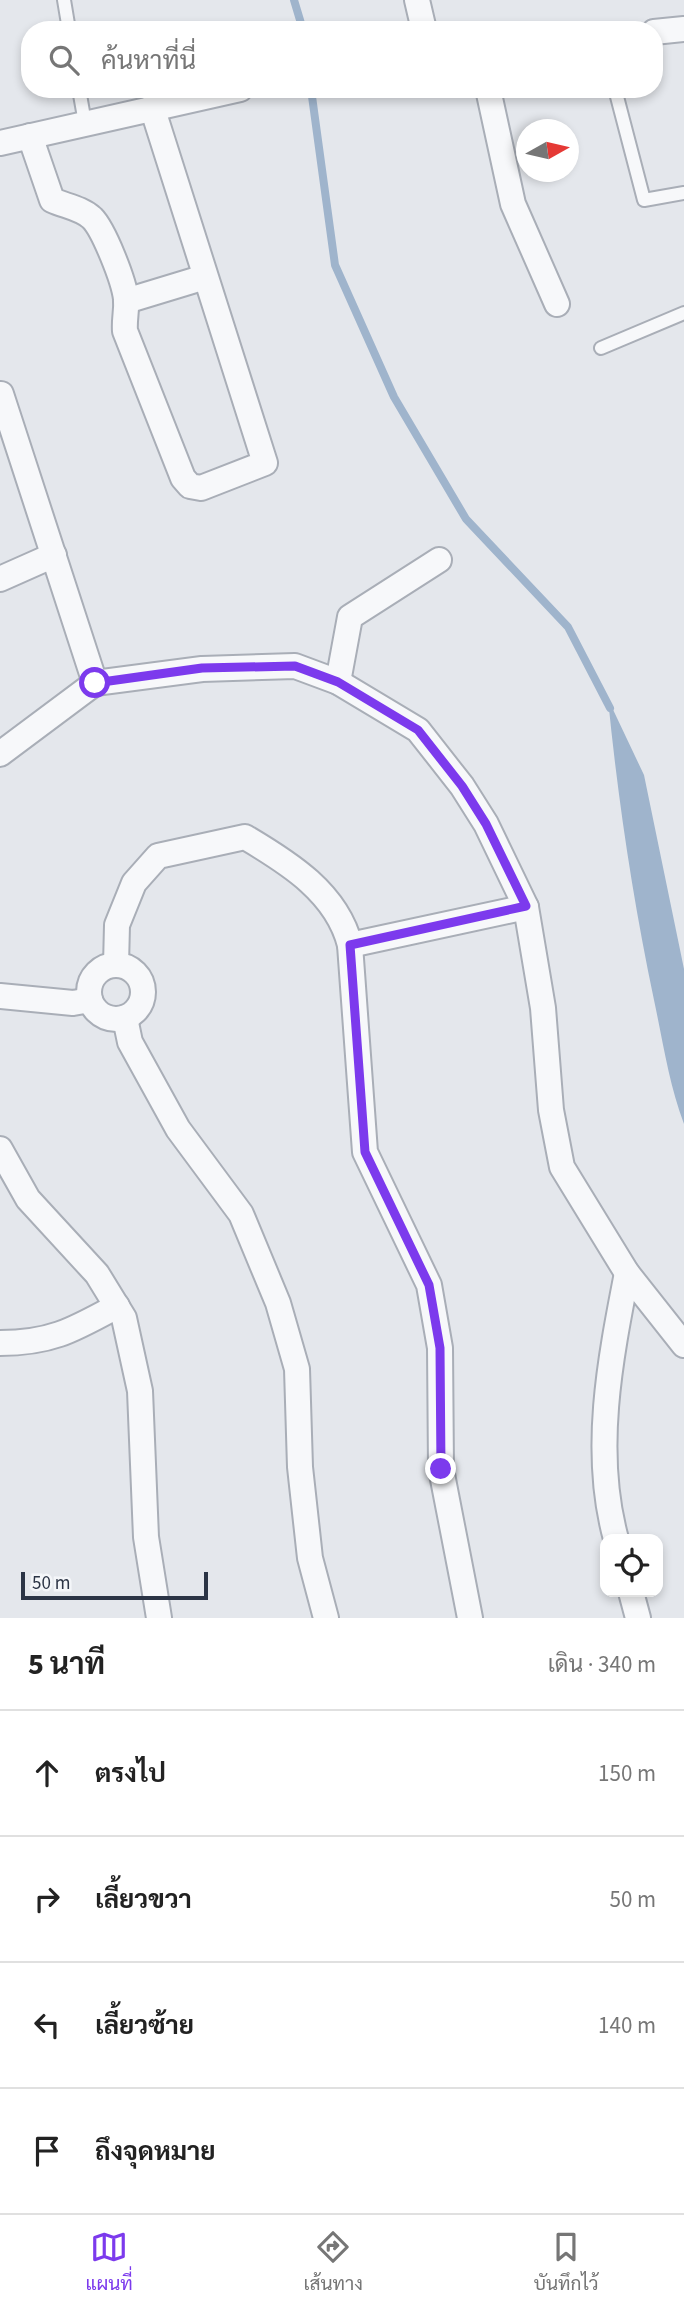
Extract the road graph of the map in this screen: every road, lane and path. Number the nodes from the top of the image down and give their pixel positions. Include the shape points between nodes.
1 (64, 0) edge
2 (417, 0) edge
3 (68, 21) edge
4 (422, 21) edge
5 (684, 29) edge
6 (663, 31) edge
7 (81, 98) edge
8 (196, 98) edge
9 (490, 98) edge
10 (617, 98) edge
11 (152, 107) junction
12 (85, 123) junction
13 (30, 136) junction
14 (0, 143) edge
15 (684, 193) edge
16 (205, 276) junction
17 (126, 301) junction
18 (557, 304) dead end
19 (684, 313) edge
20 (601, 348) dead end
21 (1, 394) edge
22 (54, 555) junction
23 (439, 561) dead end
24 (0, 579) edge
25 (338, 682) junction
26 (95, 683) junction
27 (0, 754) edge
28 (526, 906) junction
29 (350, 945) junction
30 (116, 965) junction
31 (0, 996) edge
32 (90, 1000) junction
33 (125, 1018) junction
34 (0, 1149) edge
35 (627, 1273) junction
36 (117, 1306) junction
37 (0, 1343) edge
38 (684, 1345) edge
39 (615, 1534) edge
40 (632, 1597) edge
41 (159, 1618) edge
42 (326, 1618) edge
43 (470, 1618) edge
44 (638, 1618) edge

1 - 3 lane
2 - 4 street
5 - 6 street
7 - 12 lane
8 - 11 street
9 - 18 street via 513,204
10 - 15 lane via 644,200
11 - 12 street
11 - 16 street
12 - 13 street
13 - 14 street
13 - 17 street via 52,200 80,210 102,233
16 - 17 street
16 - 17 street via 265,463 201,488 190,486 183,478 125,331
19 - 20 lane
21 - 22 street
22 - 24 street
22 - 26 street
23 - 25 street via 350,617
25 - 26 street via 295,666 202,668
25 - 28 street via 418,730 486,824
26 - 27 street
28 - 29 street
28 - 35 street via 562,1167
29 - 30 street via 344,920 294,866 245,837 158,856 134,883 117,925
29 - 43 street via 365,1152 429,1285 440,1348 441,1469
30 - 32 street via 95,975
30 - 33 street via 137,974 144,988 137,1011
31 - 32 street via 73,1003
32 - 33 street via 97,1012 111,1020
33 - 42 street via 130,1042 178,1129 241,1214 278,1303 297,1369 300,1467 310,1558
34 - 36 street via 27,1199 97,1275
35 - 38 street
35 - 39 street via 609,1379 604,1448
36 - 37 street via 72,1331 34,1343
36 - 41 street via 124,1318 140,1391 146,1537
40 - 44 street

